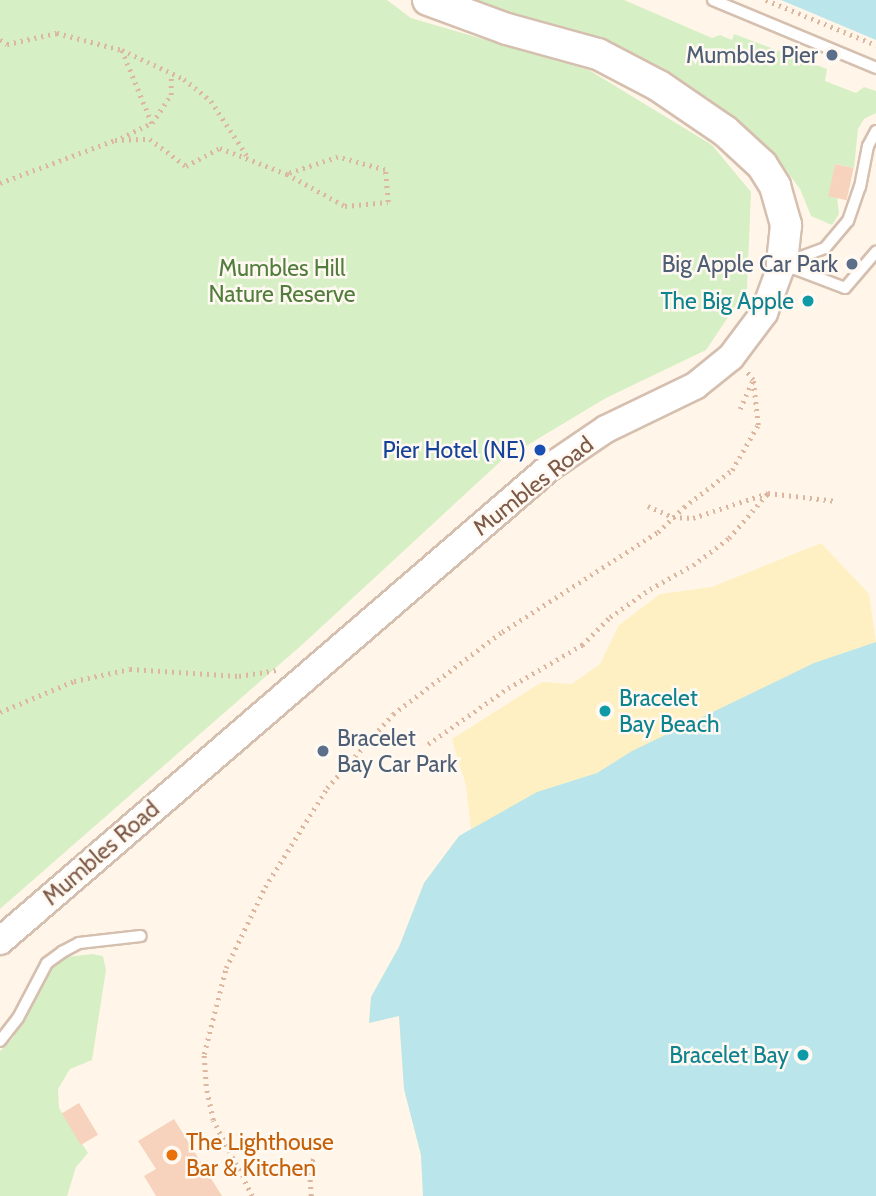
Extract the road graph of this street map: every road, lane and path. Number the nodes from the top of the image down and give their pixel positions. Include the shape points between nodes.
1 (428, 0) edge
2 (713, 0) edge
3 (766, 0) edge
4 (0, 40) edge
5 (876, 45) edge
6 (121, 50) junction
7 (876, 68) edge
8 (171, 74) junction
9 (152, 123) junction
10 (876, 131) edge
11 (115, 140) junction
12 (248, 158) junction
13 (287, 174) junction
14 (0, 183) edge
15 (876, 252) edge
16 (782, 264) junction
17 (732, 357) junction
18 (753, 380) junction
19 (740, 409) dead end
20 (768, 494) junction
21 (837, 501) dead end
22 (648, 506) dead end
23 (673, 517) junction
24 (281, 669) dead end
25 (0, 712) edge
26 (428, 744) dead end
27 (141, 936) dead end
28 (0, 941) edge
29 (0, 1041) edge
30 (314, 1158) dead end
31 (252, 1196) edge
32 (311, 1196) edge

1 - 16 main road, Mumbles Road via 598,54 670,93 725,131 762,165 775,186 786,225
2 - 7 lane
3 - 5 path
4 - 6 path via 7,44 57,33
6 - 8 path
6 - 9 path
8 - 9 path via 172,95
8 - 12 path via 211,101
9 - 11 path
10 - 16 lane via 848,221 825,248
11 - 12 path via 150,139 186,166 220,148
11 - 14 path
12 - 13 path
13 - 13 path via 345,206 387,202 385,170 350,160 338,157
15 - 16 lane via 845,288
16 - 17 street, Mumbles Road via 764,313
17 - 18 path
17 - 28 street, Mumbles Road via 695,386 606,429 550,467
18 - 19 path
18 - 23 path via 758,425 732,470
20 - 21 path
20 - 23 path via 693,518
20 - 26 path via 729,538 693,565 650,589 610,617 582,645 508,688
22 - 23 path
23 - 31 path via 658,532 492,639 393,714 327,788 265,887 226,968 204,1054 213,1120
24 - 25 path via 239,676 130,669 74,681
27 - 29 lane via 79,943 62,952 47,964 19,1018
30 - 32 path via 309,1167

